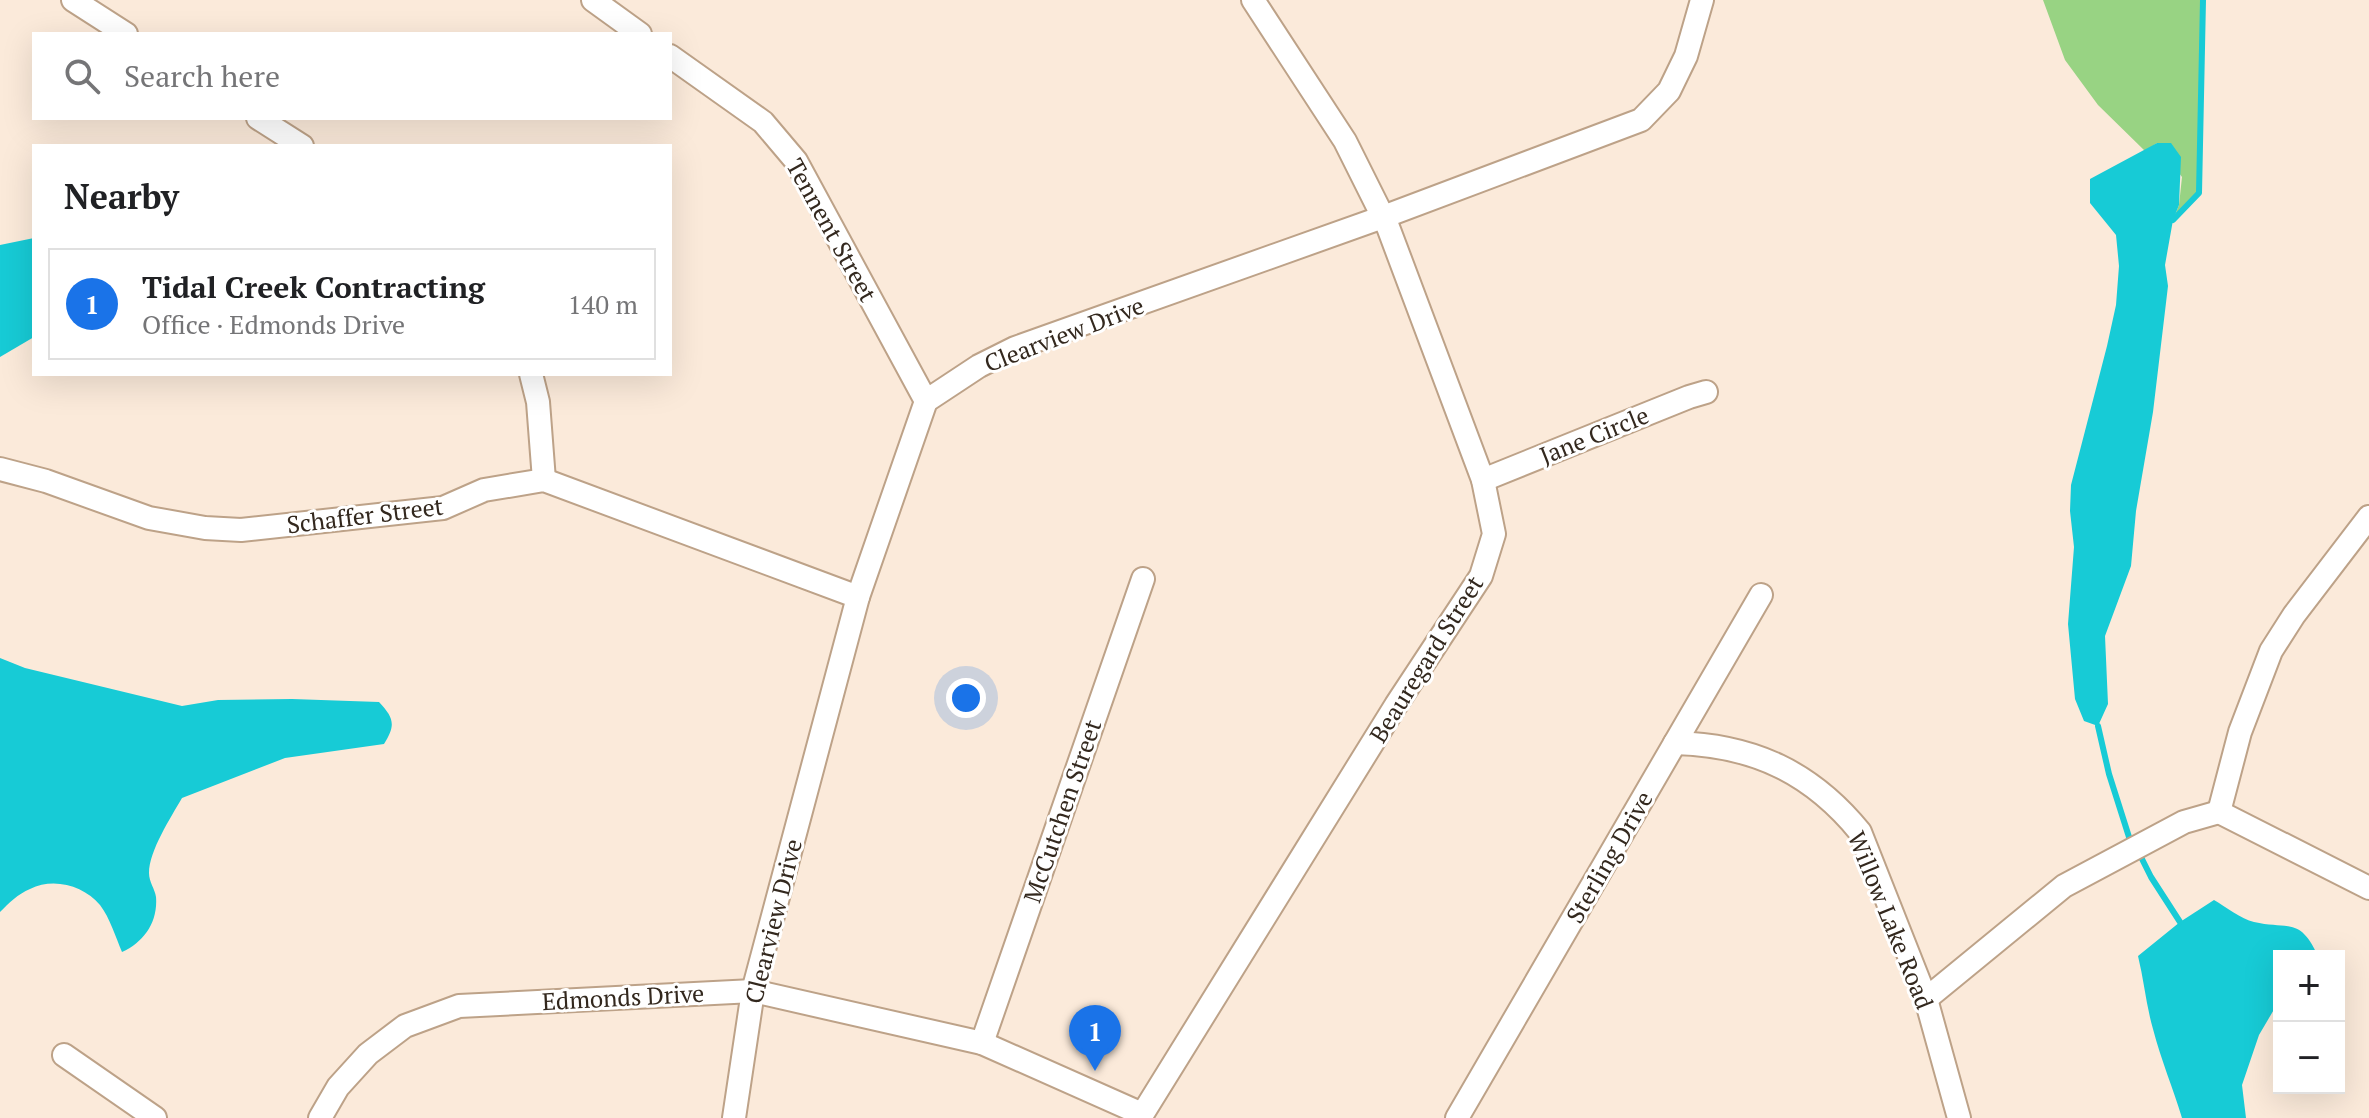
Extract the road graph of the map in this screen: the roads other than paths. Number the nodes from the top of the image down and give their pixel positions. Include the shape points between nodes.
1 (73, 0) edge
2 (593, 0) edge
3 (1253, 0) edge
4 (1702, 0) edge
5 (123, 32) edge
6 (637, 32) edge
7 (672, 57) edge
8 (261, 120) edge
9 (299, 144) edge
10 (1383, 217) junction
11 (532, 376) edge
12 (1706, 392) dead end
13 (926, 401) junction
14 (0, 469) edge
15 (544, 480) junction
16 (1483, 480) junction
17 (2369, 517) edge
18 (1143, 579) dead end
19 (1761, 595) dead end
20 (858, 597) junction
21 (1675, 743) junction
22 (2219, 812) junction
23 (2369, 888) edge
24 (753, 991) junction
25 (1926, 999) junction
26 (982, 1043) junction
27 (64, 1055) dead end
28 (1141, 1116) edge
29 (155, 1118) edge
30 (320, 1118) edge
31 (734, 1118) edge
32 (1457, 1118) edge
33 (1959, 1118) edge

1 - 5 street
2 - 6 street
3 - 10 street, Beauregard Street via 1345,141
4 - 10 street, Clearview Drive via 1686,56 1669,91 1641,120
7 - 13 street, Tennent Street via 763,122 796,161
8 - 9 street
10 - 13 street, Clearview Drive via 1015,348
10 - 16 street, Beauregard Street
11 - 15 street
12 - 16 street, Jane Circle
13 - 20 street, Clearview Drive
14 - 15 street, Schaffer Street via 149,518 241,530 443,508 484,490
15 - 20 street, Schaffer Street
16 - 28 street, Beauregard Street via 1494,534 1481,576
17 - 22 street via 2271,651 2240,732
18 - 26 street, McCutchen Street
19 - 21 street, Sterling Drive
20 - 24 street, Clearview Drive
21 - 25 street, Willow Lake Road via 1759,757 1792,772 1841,810 1860,832
21 - 32 street, Sterling Drive
22 - 23 street
22 - 25 street via 2184,822 2064,886
24 - 26 street, Edmonds Drive
24 - 30 street, Edmonds Drive via 459,1006 405,1026 368,1054 338,1087
24 - 31 street, Clearview Drive
25 - 33 street, Willow Lake Road
26 - 28 street, Edmonds Drive
27 - 29 street

